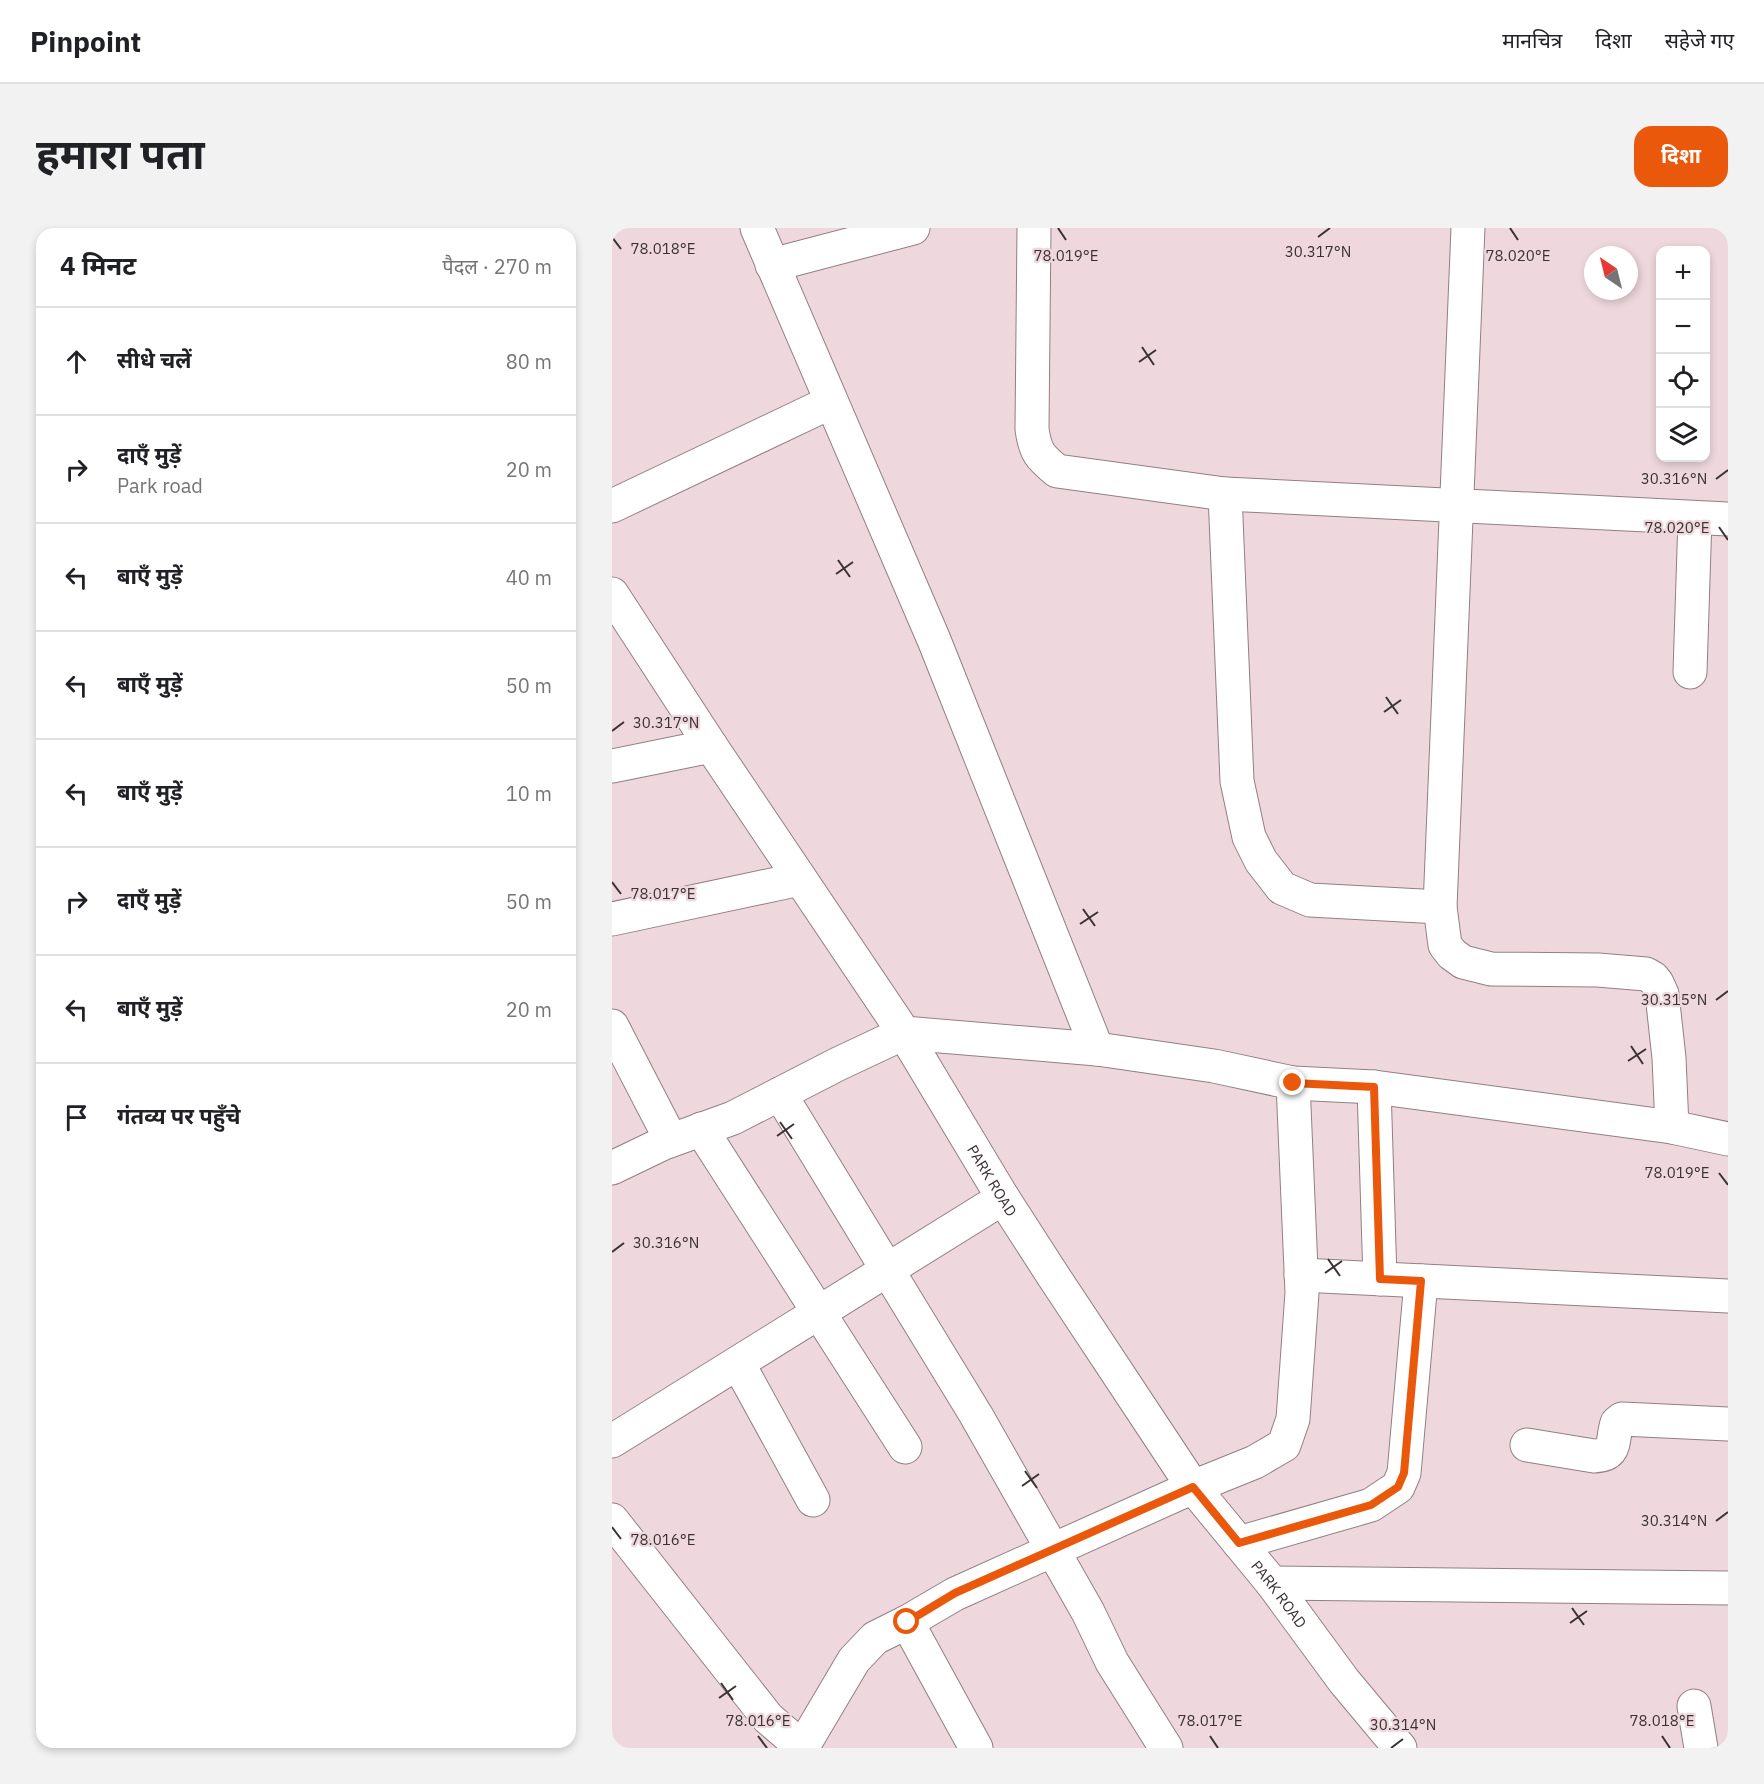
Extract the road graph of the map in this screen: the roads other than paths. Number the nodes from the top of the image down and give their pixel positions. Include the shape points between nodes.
1 (757, 228) edge
2 (913, 228) edge
3 (1034, 228) edge
4 (1468, 228) edge
5 (772, 265) junction
6 (831, 402) junction
7 (1225, 494) junction
8 (612, 506) edge
9 (1457, 506) junction
10 (1695, 518) junction
11 (1728, 519) edge
12 (612, 594) edge
13 (1690, 672) dead end
14 (711, 746) junction
15 (612, 766) edge
16 (800, 879) junction
17 (1440, 907) junction
18 (612, 919) edge
19 (612, 1026) edge
20 (904, 1033) junction
21 (1097, 1049) junction
22 (1293, 1083) junction
23 (1374, 1087) junction
24 (780, 1094) junction
25 (1672, 1127) junction
26 (701, 1129) junction
27 (1728, 1139) edge
28 (671, 1140) junction
29 (612, 1168) edge
30 (1003, 1198) junction
31 (887, 1270) junction
32 (1301, 1275) junction
33 (1380, 1279) junction
34 (1421, 1281) junction
35 (1728, 1296) edge
36 (819, 1312) junction
37 (738, 1363) junction
38 (1728, 1424) edge
39 (612, 1441) edge
40 (1527, 1445) dead end
41 (905, 1447) dead end
42 (1193, 1487) junction
43 (813, 1500) dead end
44 (612, 1520) edge
45 (1239, 1543) junction
46 (1052, 1550) junction
47 (1272, 1583) junction
48 (1728, 1588) edge
49 (907, 1622) junction
50 (1694, 1706) dead end
51 (802, 1748) edge
52 (976, 1748) edge
53 (1166, 1748) edge
54 (1400, 1748) edge
55 (1701, 1748) edge

1 - 5 street
2 - 5 street
3 - 7 street via 1032,429 1034,445 1043,460 1057,471
4 - 9 street
5 - 6 street
6 - 8 street
6 - 21 street via 934,640
7 - 9 street
7 - 17 street via 1237,781 1249,837 1261,861 1282,888 1310,900
9 - 10 street
9 - 17 street
10 - 11 street
10 - 13 street
12 - 14 street, PARK ROAD
14 - 15 street
14 - 16 street, PARK ROAD
16 - 18 street
16 - 20 street, PARK ROAD
17 - 25 street via 1445,945 1463,962 1491,969 1598,969 1653,978 1662,994
19 - 28 street
20 - 21 street
20 - 24 street
20 - 30 street, PARK ROAD
21 - 22 street via 1214,1066
22 - 23 street
22 - 32 street
23 - 25 street
23 - 33 street
24 - 26 street
24 - 31 street
25 - 27 street
26 - 28 street
26 - 36 street
28 - 29 street
30 - 31 street
30 - 42 street, PARK ROAD
31 - 36 street
31 - 46 street via 976,1415
32 - 33 street
32 - 42 street via 1293,1419 1284,1445 1255,1462
33 - 34 street
34 - 35 street
34 - 45 street via 1404,1473 1398,1487 1371,1505
36 - 37 street
36 - 41 street
37 - 39 street
37 - 43 street
38 - 40 street via 1622,1419 1605,1456
42 - 45 street, PARK ROAD
42 - 46 street
44 - 51 street via 768,1718
45 - 47 street, PARK ROAD
46 - 49 street via 955,1593
46 - 53 street via 1112,1662
47 - 48 street
47 - 54 street, PARK ROAD via 1344,1681
49 - 51 street via 875,1638 854,1660
49 - 52 street
50 - 55 street

